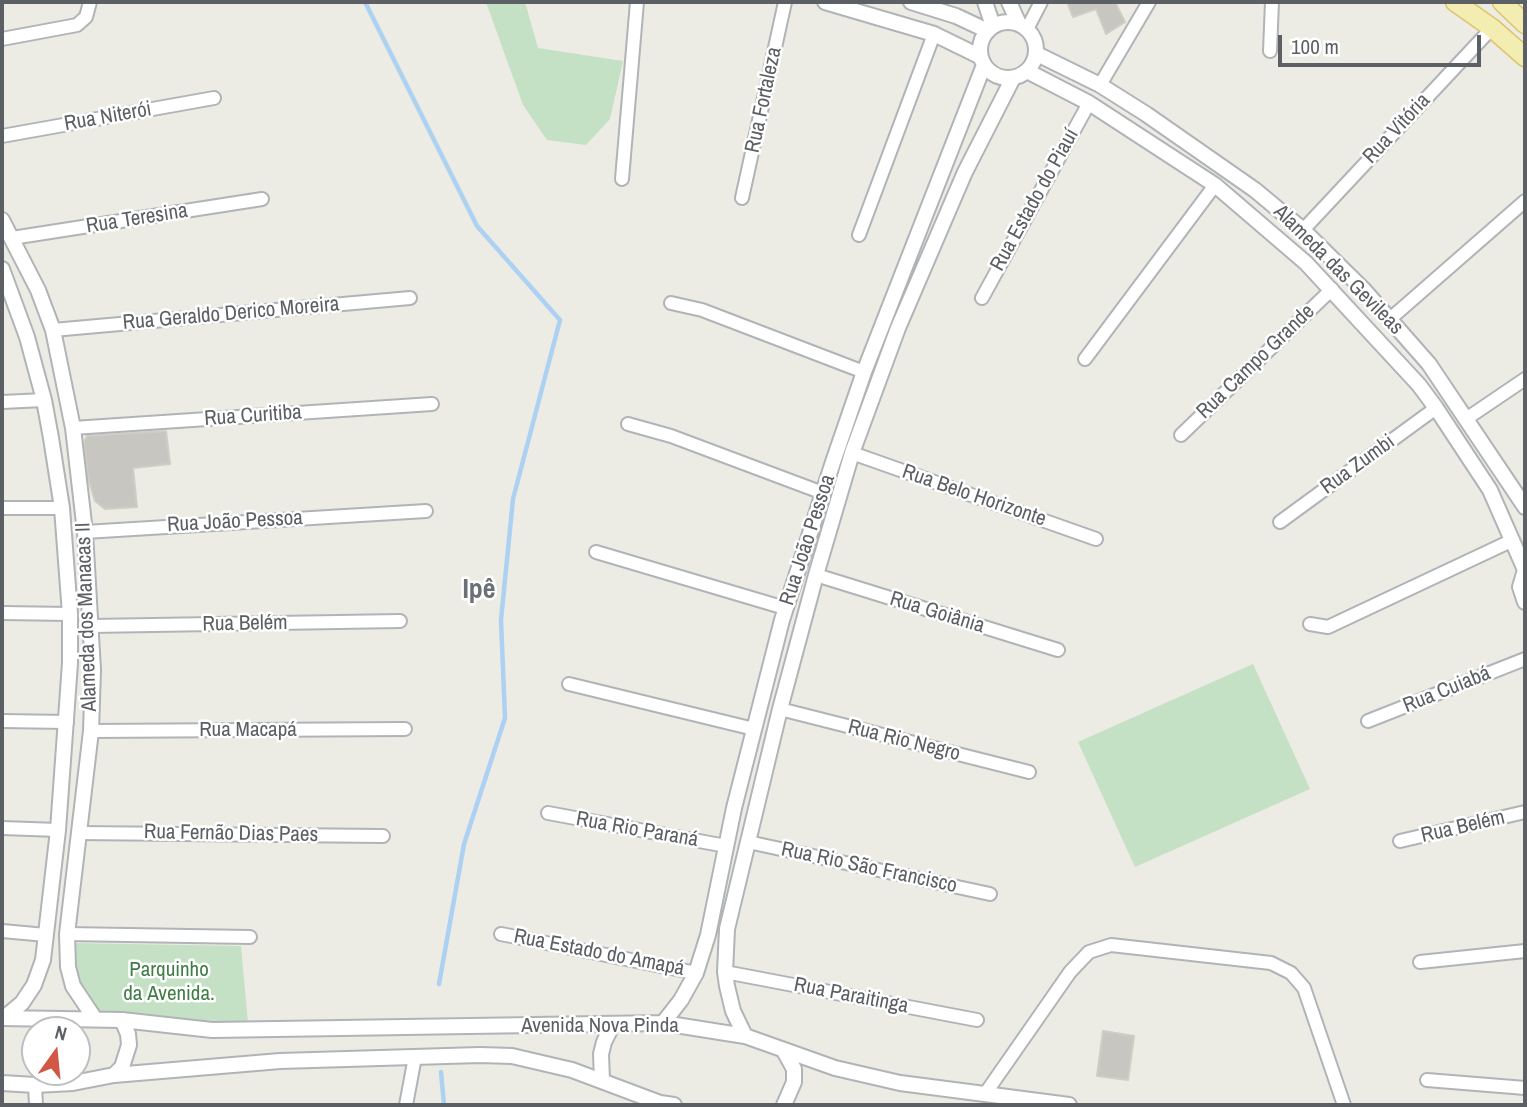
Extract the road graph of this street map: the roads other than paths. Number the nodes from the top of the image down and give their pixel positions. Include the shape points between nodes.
1 (90, 2) edge
2 (637, 2) edge
3 (785, 2) edge
4 (825, 2) edge
5 (911, 2) edge
6 (985, 2) edge
7 (1041, 2) edge
8 (1149, 2) edge
9 (1272, 2) edge
10 (1455, 2) edge
11 (1502, 2) edge
12 (933, 5) edge
13 (1018, 14) edge
14 (1525, 24) edge
15 (990, 28) junction
16 (1492, 28) junction
17 (934, 34) junction
18 (2, 39) edge
19 (1270, 51) dead end
20 (1037, 54) junction
21 (1525, 57) edge
22 (983, 61) junction
23 (1027, 71) junction
24 (1013, 78) junction
25 (1100, 85) junction
26 (214, 98) dead end
27 (1089, 103) junction
28 (2, 136) edge
29 (622, 178) dead end
30 (1214, 185) junction
31 (742, 198) dead end
32 (262, 199) dead end
33 (1525, 201) edge
34 (2, 220) edge
35 (1303, 230) junction
36 (859, 235) dead end
37 (12, 238) junction
38 (2, 269) edge
39 (1332, 289) junction
40 (7, 293) edge
41 (410, 298) dead end
42 (982, 298) dead end
43 (671, 303) dead end
44 (1390, 319) junction
45 (53, 330) junction
46 (1085, 359) dead end
47 (864, 372) junction
48 (1525, 379) edge
49 (44, 400) junction
50 (2, 402) edge
51 (432, 404) dead end
52 (1436, 408) junction
53 (1466, 419) junction
54 (628, 424) dead end
55 (73, 428) junction
56 (1181, 435) dead end
57 (852, 453) junction
58 (77, 462) junction
59 (55, 464) junction
60 (823, 493) junction
61 (1525, 507) edge
62 (2, 508) edge
63 (62, 508) junction
64 (426, 511) dead end
65 (1280, 522) dead end
66 (85, 531) junction
67 (1096, 539) dead end
68 (1513, 540) junction
69 (596, 552) dead end
70 (1525, 570) edge
71 (817, 575) junction
72 (1525, 602) edge
73 (785, 608) junction
74 (2, 613) edge
75 (70, 614) junction
76 (400, 621) dead end
77 (1310, 624) dead end
78 (91, 626) junction
79 (1058, 650) dead end
80 (1525, 659) edge
81 (569, 684) dead end
82 (780, 709) junction
83 (2, 721) edge
84 (67, 722) junction
85 (1368, 722) dead end
86 (405, 729) dead end
87 (754, 729) junction
88 (91, 731) junction
89 (1029, 772) dead end
90 (1525, 812) edge
91 (548, 813) dead end
92 (2, 828) edge
93 (58, 830) junction
94 (78, 833) junction
95 (383, 836) dead end
96 (1400, 841) dead end
97 (748, 842) junction
98 (726, 846) junction
99 (990, 894) dead end
100 (2, 931) edge
101 (67, 934) junction
102 (501, 934) dead end
103 (46, 935) junction
104 (250, 937) dead end
105 (1525, 951) edge
106 (1420, 962) dead end
107 (725, 972) junction
108 (696, 973) junction
109 (3, 1018) edge
110 (95, 1019) junction
111 (122, 1020) junction
112 (977, 1020) dead end
113 (663, 1023) junction
114 (613, 1024) junction
115 (745, 1036) junction
116 (784, 1051) junction
117 (415, 1057) junction
118 (114, 1075) junction
119 (91, 1079) edge
120 (603, 1080) junction
121 (1427, 1080) dead end
122 (2, 1083) edge
123 (21, 1085) edge
124 (35, 1086) edge
125 (1525, 1088) edge
126 (985, 1094) junction
127 (665, 1104) edge
128 (36, 1105) edge
129 (407, 1105) edge
130 (784, 1105) edge
131 (1069, 1105) edge
132 (1344, 1105) edge

1 - 18 street via 78,25
2 - 29 street
3 - 31 street, Rua Fortaleza
4 - 17 street
5 - 12 street
6 - 15 street
7 - 13 street
8 - 25 street
9 - 19 street
10 - 16 main road
11 - 14 main road
12 - 15 street
13 - 15 street via 1010,22
13 - 20 street via 1033,36
15 - 22 street via 980,47
16 - 21 main road
16 - 35 street, Rua Vitória
17 - 22 street
17 - 36 street
20 - 23 street
20 - 25 street, Alameda das Gevileas
22 - 24 street via 997,75
22 - 47 street, Rua João Pessoa
23 - 24 street
23 - 27 street, Alameda das Gevileas
24 - 57 street, Rua João Pessoa via 965,172 898,328
25 - 35 street, Alameda das Gevileas via 1255,190
26 - 28 street, Rua Niterói
27 - 30 street, Alameda das Gevileas
27 - 42 street, Rua Estado do Piauí
30 - 39 street, Alameda das Gevileas
30 - 46 street
32 - 37 street, Rua Teresina
33 - 44 street
34 - 37 street, Alameda dos Manacas II
35 - 44 street, Alameda das Gevileas
37 - 45 street, Alameda dos Manacas II
38 - 40 street, Alameda dos Manacas II
39 - 52 street, Alameda das Gevileas
39 - 56 street, Rua Campo Grande
40 - 49 street, Alameda dos Manacas II
41 - 45 street, Rua Geraldo Derico Moreira
43 - 47 street via 702,310
44 - 53 street, Alameda das Gevileas via 1429,364
45 - 55 street, Alameda dos Manacas II
47 - 60 street, Rua João Pessoa
48 - 53 street
49 - 50 street
49 - 59 street, Alameda dos Manacas II
51 - 55 street, Rua Curitiba
52 - 65 street, Rua Zumbi
52 - 68 street, Alameda das Gevileas via 1490,490
53 - 61 street, Alameda das Gevileas
54 - 60 street
55 - 58 street, Alameda dos Manacas II
57 - 67 street, Rua Belo Horizonte
57 - 71 street, Rua João Pessoa
58 - 59 street
58 - 66 street, Alameda dos Manacas II
59 - 63 street, Alameda dos Manacas II
60 - 73 street, Rua João Pessoa
62 - 63 street
63 - 75 street, Alameda dos Manacas II
64 - 66 street, Rua João Pessoa
66 - 78 street, Alameda dos Manacas II
68 - 70 street, Alameda das Gevileas
68 - 77 street via 1328,626
69 - 73 street
70 - 72 street via 1520,587
71 - 79 street, Rua Goiânia
71 - 82 street, Rua João Pessoa
73 - 87 street, Rua João Pessoa
74 - 75 street
75 - 84 street, Alameda dos Manacas II
76 - 78 street, Rua Belém
78 - 88 street, Alameda dos Manacas II
80 - 85 street, Rua Cuiabá
81 - 87 street
82 - 89 street, Rua Rio Negro
82 - 97 street, Rua João Pessoa
83 - 84 street
84 - 93 street, Alameda dos Manacas II
86 - 88 street, Rua Macapá
87 - 98 street, Rua João Pessoa
88 - 94 street, Alameda dos Manacas II
90 - 96 street, Rua Belém
91 - 98 street, Rua Rio Paraná
92 - 93 street
93 - 103 street, Alameda dos Manacas II
94 - 95 street, Rua Fernão Dias Paes
94 - 101 street, Alameda dos Manacas II
97 - 99 street, Rua Rio São Francisco
97 - 107 street, Rua João Pessoa via 727,929
98 - 108 street, Rua João Pessoa
100 - 103 street
101 - 104 street
101 - 110 street, Alameda dos Manacas II via 73,986
102 - 108 street, Rua Estado do Amapá
103 - 109 street, Alameda dos Manacas II via 34,985 22,1003
105 - 106 street
107 - 112 street, Rua Paraitinga
107 - 115 street, Rua João Pessoa via 733,1011
108 - 113 street, Rua João Pessoa
109 - 110 street, Avenida Nova Pinda
110 - 111 street, Avenida Nova Pinda
111 - 114 street, Avenida Nova Pinda via 212,1030
111 - 118 street via 130,1045
113 - 114 street, Avenida Nova Pinda
113 - 115 street, Avenida Nova Pinda
114 - 120 street via 601,1054
115 - 116 street, Avenida Nova Pinda
116 - 126 street, Avenida Nova Pinda via 901,1083
116 - 130 street via 794,1069 794,1082
117 - 118 street, Avenida Nova Pinda via 280,1061
117 - 120 street, Avenida Nova Pinda via 512,1056
117 - 129 street
118 - 119 street, Avenida Nova Pinda
120 - 127 street, Avenida Nova Pinda
121 - 125 street
122 - 123 street, Avenida Nova Pinda
124 - 128 street
126 - 131 street, Avenida Nova Pinda
126 - 132 street via 1070,972 1089,952 1111,945 1271,963 1291,973 1304,988

